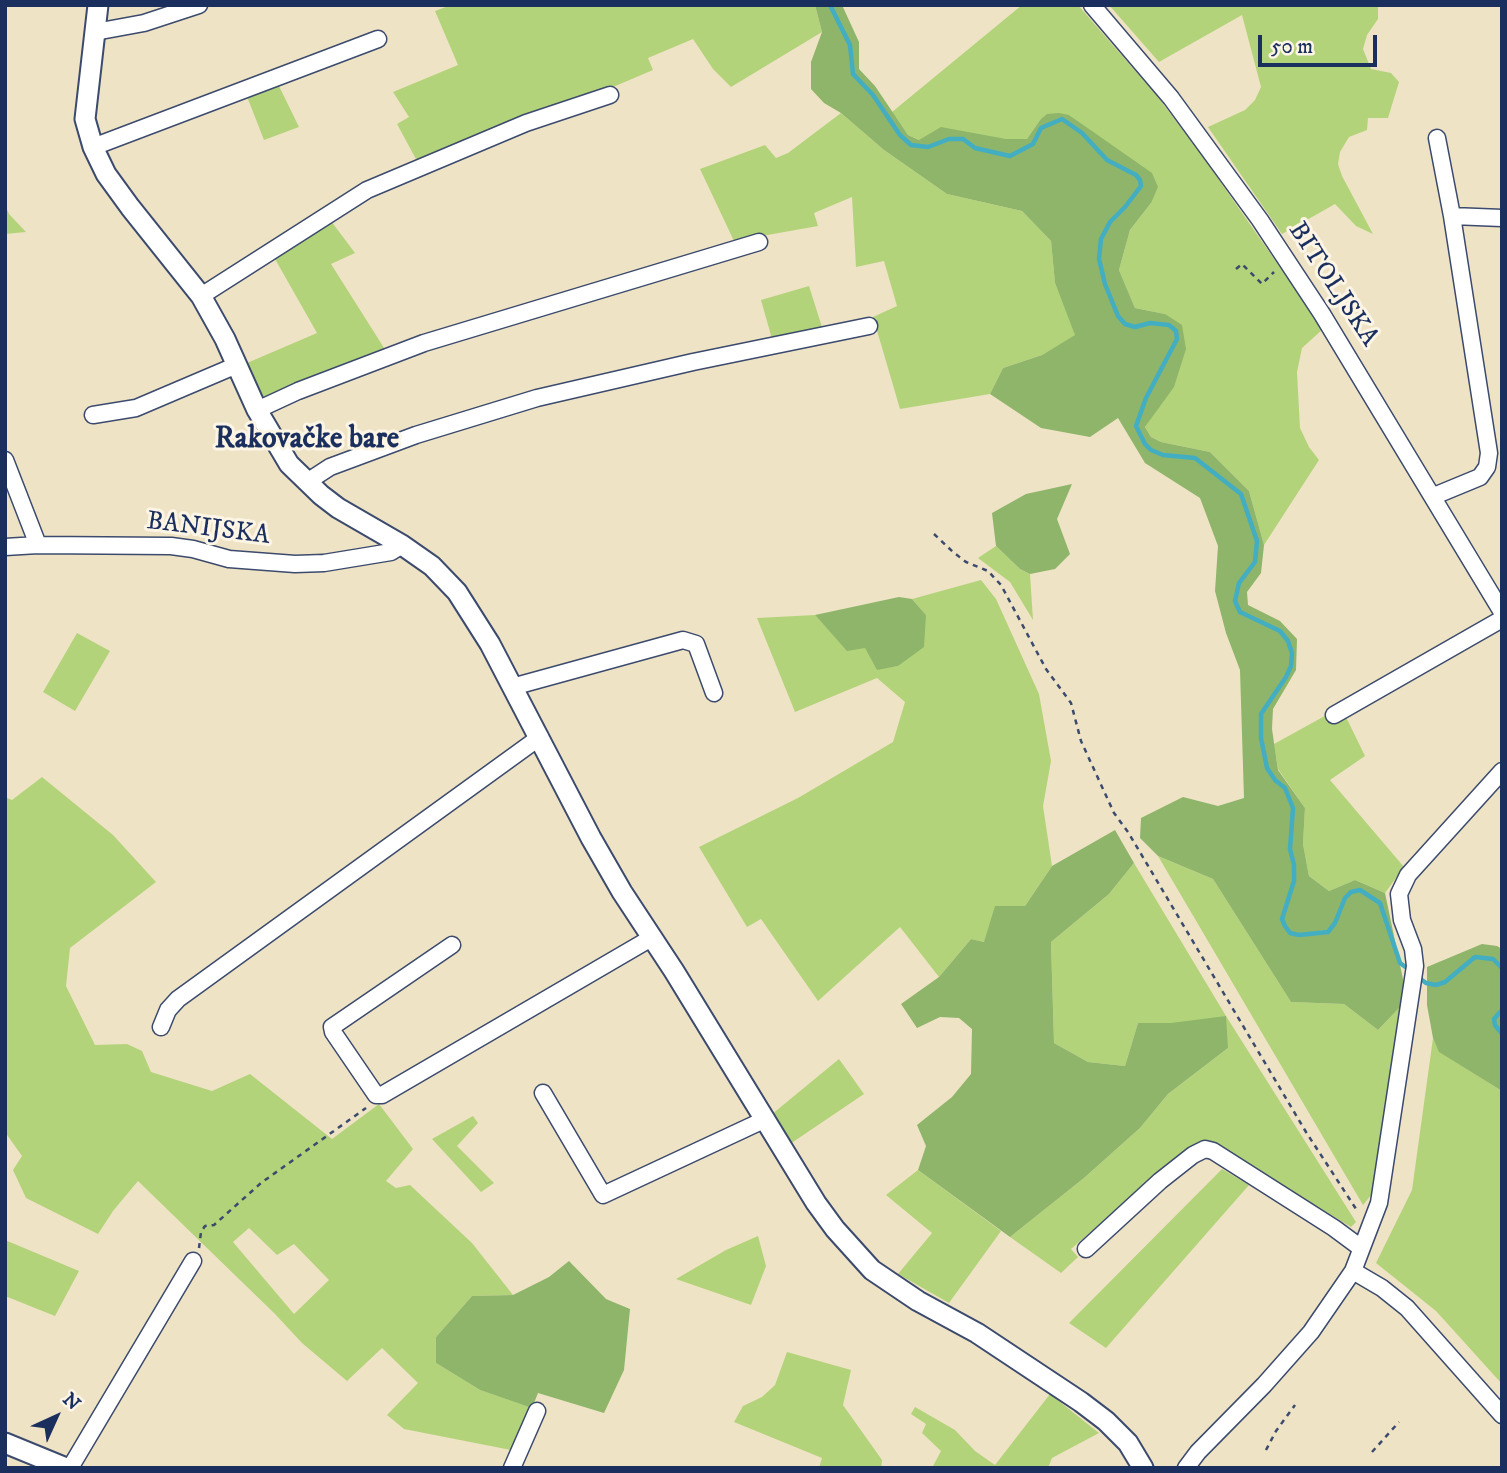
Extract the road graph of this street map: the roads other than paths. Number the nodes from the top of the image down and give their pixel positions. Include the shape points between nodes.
1 (98, 5) edge
2 (200, 5) edge
3 (1092, 5) edge
4 (95, 32) junction
5 (378, 39) dead end
6 (610, 95) dead end
7 (1437, 138) dead end
8 (93, 147) junction
9 (1452, 216) junction
10 (1502, 218) edge
11 (759, 242) dead end
12 (201, 296) junction
13 (869, 326) dead end
14 (237, 365) junction
15 (257, 410) junction
16 (93, 415) dead end
17 (5, 460) edge
18 (307, 482) junction
19 (1434, 496) junction
20 (38, 545) junction
21 (402, 545) junction
22 (5, 547) edge
23 (1502, 612) edge
24 (1502, 619) edge
25 (512, 687) junction
26 (714, 693) dead end
27 (1334, 715) dead end
28 (540, 737) junction
29 (1502, 771) edge
30 (653, 937) junction
31 (452, 945) dead end
32 (161, 1027) dead end
33 (543, 1093) dead end
34 (766, 1119) junction
35 (1362, 1248) junction
36 (1086, 1249) dead end
37 (193, 1261) road end
38 (1353, 1271) junction
39 (537, 1411) dead end
40 (1502, 1415) edge
41 (5, 1443) edge
42 (68, 1468) edge
43 (512, 1468) edge
44 (1143, 1468) edge
45 (1186, 1468) edge

1 - 4 street
2 - 4 street
3 - 19 street, BITOLJSKA via 1171,98 1287,260
4 - 8 street via 85,119
5 - 8 street
6 - 12 street via 526,122 367,190
7 - 9 street
8 - 12 street via 106,174
9 - 10 street
9 - 19 street via 1489,453 1487,467 1476,480
11 - 15 street via 424,343
12 - 14 street
13 - 18 street via 537,398 416,435 330,467
14 - 15 street
14 - 16 street via 136,408
15 - 18 street via 289,464
17 - 20 street
18 - 21 street via 338,508
19 - 23 street, BITOLJSKA
20 - 21 street, BANIJSKA via 171,546 229,559 295,564 391,552
20 - 22 street, BANIJSKA
21 - 25 street via 457,592
24 - 27 street
25 - 26 street via 683,640 696,644
25 - 28 street
28 - 30 street via 591,838
28 - 32 street via 178,999
29 - 35 street via 1404,881 1398,901 1415,966 1379,1203
30 - 31 street via 376,1096 332,1027
30 - 34 street
33 - 34 street via 603,1195
34 - 44 street via 816,1203 872,1270 1055,1383 1106,1421 1128,1443
35 - 36 street via 1205,1149 1160,1181
35 - 38 street
37 - 42 street
38 - 40 street via 1407,1308
38 - 45 street via 1304,1339
39 - 43 street
41 - 42 street

